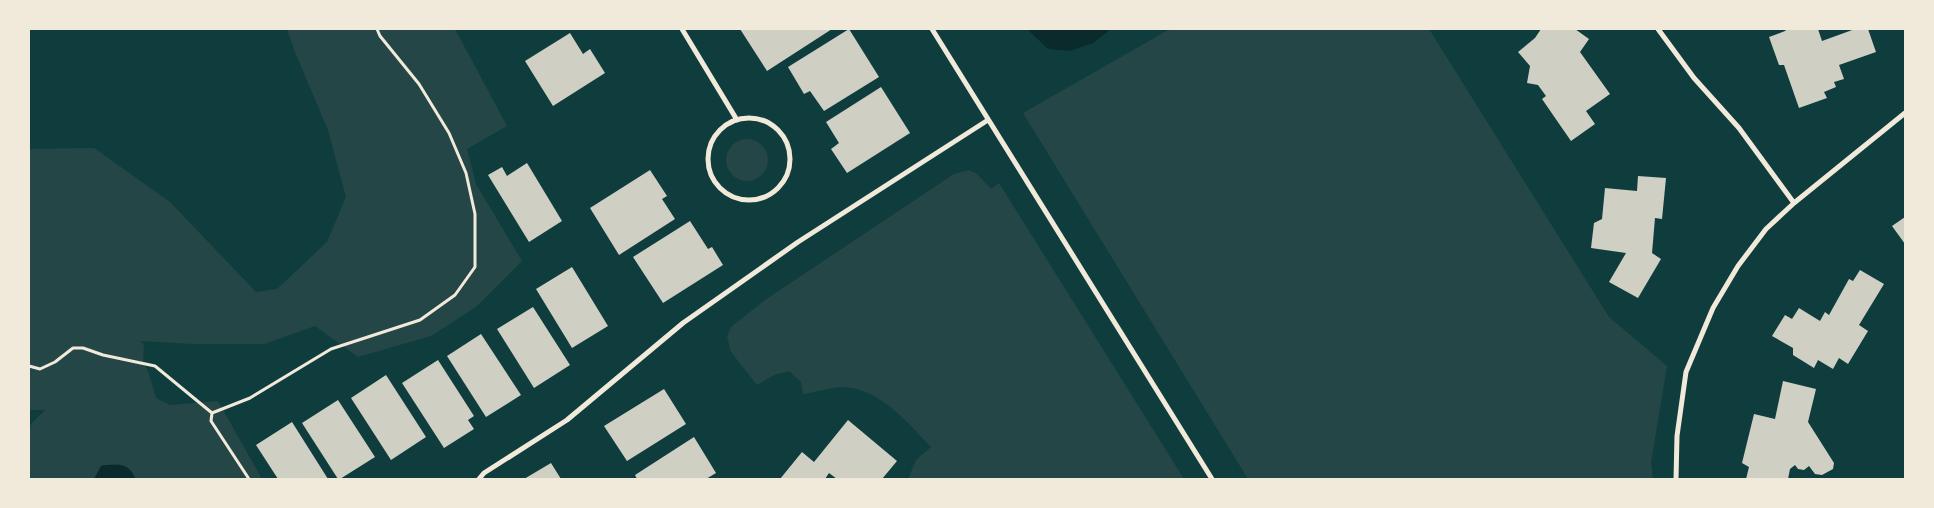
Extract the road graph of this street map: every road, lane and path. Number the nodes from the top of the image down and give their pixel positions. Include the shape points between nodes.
1 (377, 29) edge
2 (682, 29) edge
3 (932, 29) edge
4 (1658, 29) edge
5 (1905, 114) edge
6 (738, 120) junction
7 (988, 120) junction
8 (1794, 203) junction
9 (29, 366) edge
10 (212, 413) junction
11 (249, 479) edge
12 (479, 479) edge
13 (1212, 479) edge
14 (1676, 479) edge

1 - 10 path via 419,84 449,134 466,173 475,214 475,266 455,295 420,320 331,349 250,398
2 - 6 street
3 - 7 street
4 - 8 street via 1694,78 1739,128
5 - 8 street
6 - 6 street via 716,134 710,145 709,171 724,192 735,198 760,199 772,194 788,174 788,148 774,127 750,118
7 - 12 street via 798,242 658,342 567,420
7 - 13 street
8 - 14 street via 1766,229 1712,308 1686,372 1677,436
9 - 10 path via 40,369 73,348 83,348 155,366
10 - 11 path via 211,422

